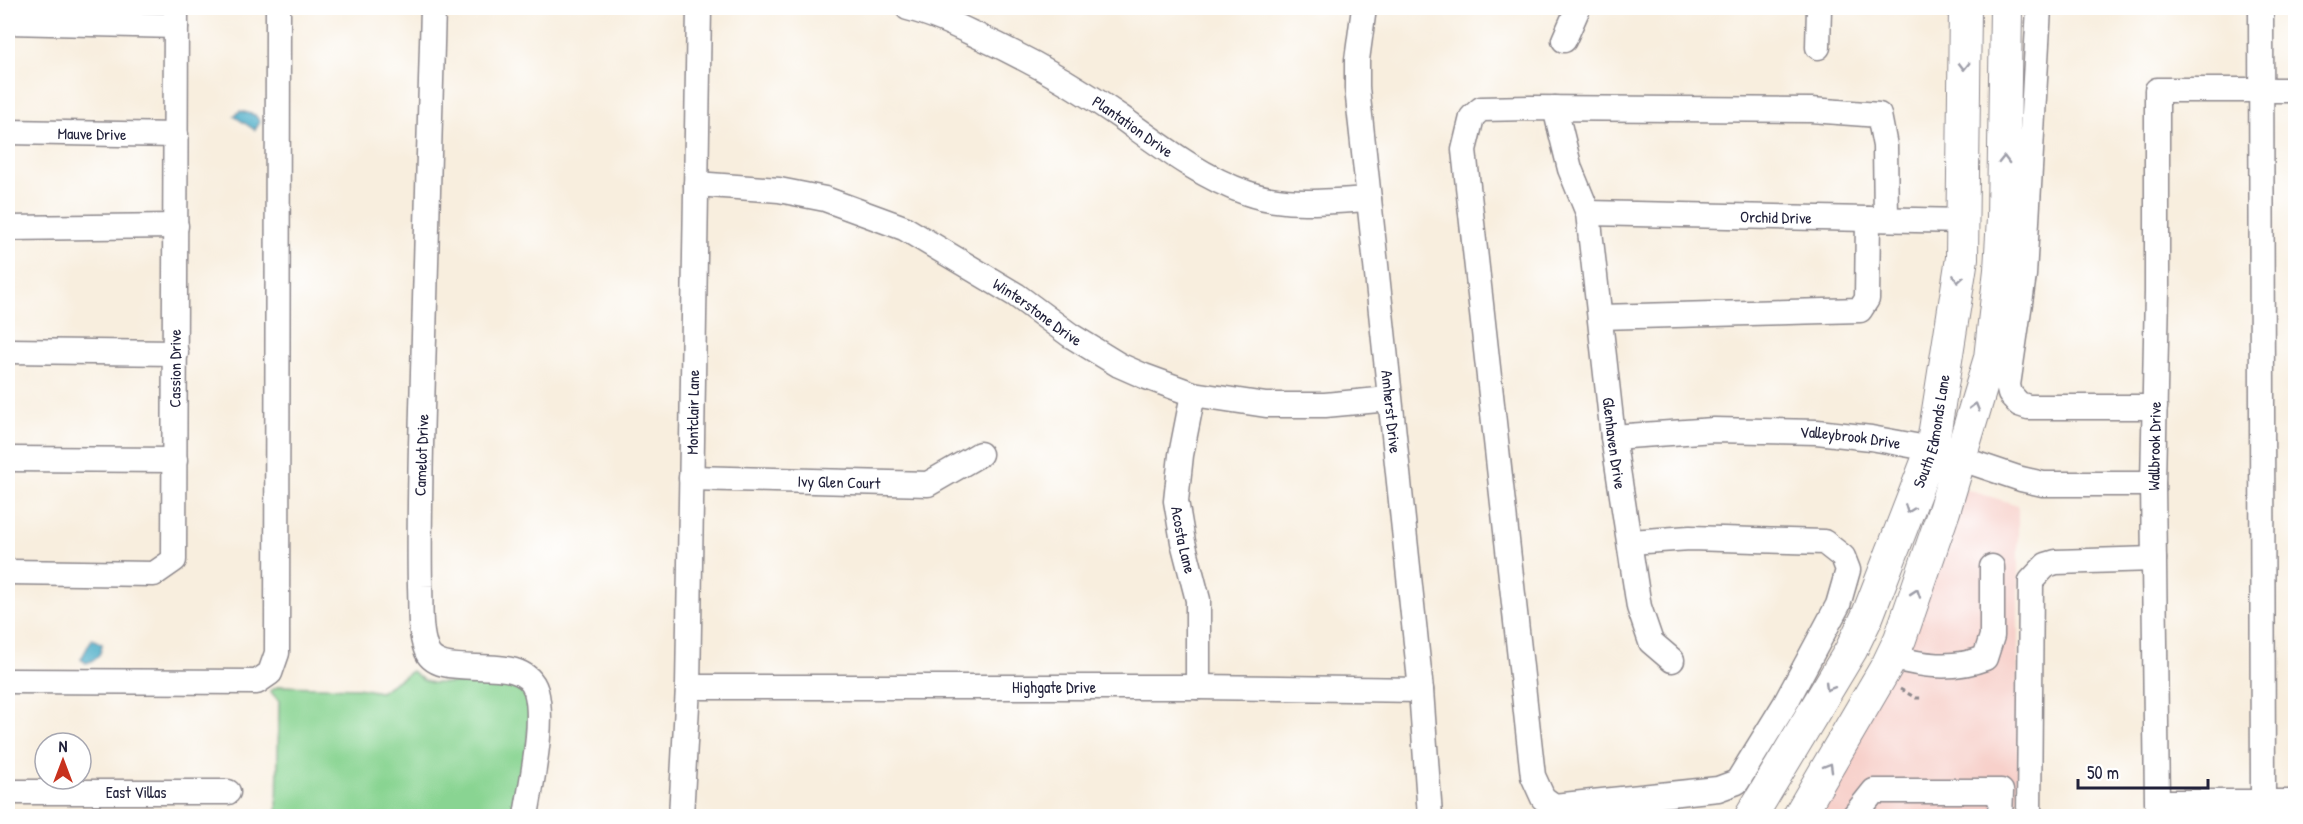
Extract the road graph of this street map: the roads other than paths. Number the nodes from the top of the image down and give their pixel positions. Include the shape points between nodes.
1 (278, 8) edge
2 (434, 8) edge
3 (699, 8) edge
4 (908, 8) edge
5 (1364, 8) edge
6 (1578, 8) edge
7 (1819, 8) edge
8 (1965, 8) edge
9 (2006, 8) edge
10 (2039, 8) edge
11 (2261, 8) edge
12 (176, 16) edge
13 (8, 22) edge
14 (1564, 39) dead end
15 (1818, 47) dead end
16 (2262, 90) junction
17 (2295, 90) edge
18 (1555, 108) junction
19 (8, 132) edge
20 (176, 135) junction
21 (696, 184) junction
22 (1369, 199) junction
23 (1588, 213) junction
24 (1877, 219) junction
25 (1964, 221) junction
26 (176, 226) junction
27 (8, 228) edge
28 (1600, 316) junction
29 (8, 351) edge
30 (176, 353) junction
31 (1193, 394) junction
32 (1389, 399) junction
33 (2155, 407) junction
34 (1613, 437) junction
35 (1946, 453) junction
36 (980, 454) dead end
37 (8, 459) edge
38 (175, 460) junction
39 (691, 478) junction
40 (2153, 484) junction
41 (1630, 542) junction
42 (2154, 559) junction
43 (1992, 567) dead end
44 (8, 572) edge
45 (1672, 660) dead end
46 (1892, 671) junction
47 (8, 681) edge
48 (688, 687) junction
49 (1198, 687) junction
50 (1421, 690) junction
51 (8, 792) edge
52 (228, 792) dead end
53 (2263, 802) junction
54 (2295, 802) edge
55 (1759, 804) edge
56 (526, 816) edge
57 (681, 816) edge
58 (1430, 816) edge
59 (1800, 816) edge
60 (1854, 816) edge
61 (2000, 816) edge
62 (2030, 816) edge

1 - 47 street via 277,653 270,673 257,682
2 - 56 street, Camelot Drive via 419,529 421,618 430,658 441,664 508,669 526,676 536,690 539,730
3 - 21 street, Montclair Lane
4 - 22 street, Plantation Drive via 928,13 1024,56 1151,141 1247,193 1305,202
5 - 22 street, Amherst Drive via 1357,88
6 - 14 street
7 - 15 street
8 -> 25 main road, South Edmonds Lane
35 -> 9 main road, South Edmonds Lane via 1990,358 2003,218
10 - 33 street via 2024,275 2010,367 2010,394 2028,407
11 - 16 street
12 - 13 street
12 - 20 street, Cassion Drive
16 - 17 street
16 - 33 street, Wallbrook Drive via 2157,90
16 - 53 street
18 - 23 street, Glenhaven Drive via 1570,169
18 - 24 street via 1812,110 1879,115 1885,147
18 - 41 street via 1481,109 1472,117 1464,150 1533,776 1543,798 1554,806 1718,789 1737,782 1785,704 1838,605 1848,570 1843,557 1824,542 1689,538
19 - 20 street, Mauve Drive
20 - 26 street, Cassion Drive
21 - 31 street, Winterstone Drive via 779,190 825,199 904,228 1016,295 1119,365
21 - 39 street, Montclair Lane
22 - 32 street, Amherst Drive
23 - 24 street, Orchid Drive
23 - 28 street, Glenhaven Drive
24 - 25 street, Orchid Drive
24 - 28 street via 1867,299 1860,310
25 -> 35 main road, South Edmonds Lane
26 - 27 street
26 - 30 street, Cassion Drive
28 - 34 street, Glenhaven Drive
29 - 30 street
30 - 38 street, Cassion Drive
31 - 32 street, Winterstone Drive via 1266,405
31 - 49 street, Acosta Lane via 1180,455 1176,501 1198,600
32 - 50 street, Amherst Drive
33 - 40 street, Wallbrook Drive
34 - 35 street, Valleybrook Drive via 1714,430 1817,432
34 - 41 street, Glenhaven Drive
35 - 40 street, Valleybrook Drive via 2043,484
46 -> 35 main road, South Edmonds Lane via 1944,511
35 -> 55 main road, South Edmonds Lane via 1851,650
36 - 39 street, Ivy Glen Court via 928,484
37 - 38 street
38 - 44 street, Cassion Drive via 174,560 154,574
39 - 48 street, Montclair Lane
40 - 42 street, Wallbrook Drive
41 - 45 street, Glenhaven Drive via 1639,607 1651,642
42 - 53 street, Wallbrook Drive via 2157,802
42 - 62 street via 2056,562 2046,565 2031,581
43 - 46 street via 1992,636 1985,658 1949,667 1917,664
59 -> 46 main road, South Edmonds Lane
48 - 49 street, Highgate Drive
48 - 57 street, Montclair Lane
49 - 50 street, Highgate Drive
50 - 58 street, Amherst Drive
51 - 52 street, East Villas
53 - 54 street
55 - 59 main road
60 - 61 street via 1874,791 2001,791

